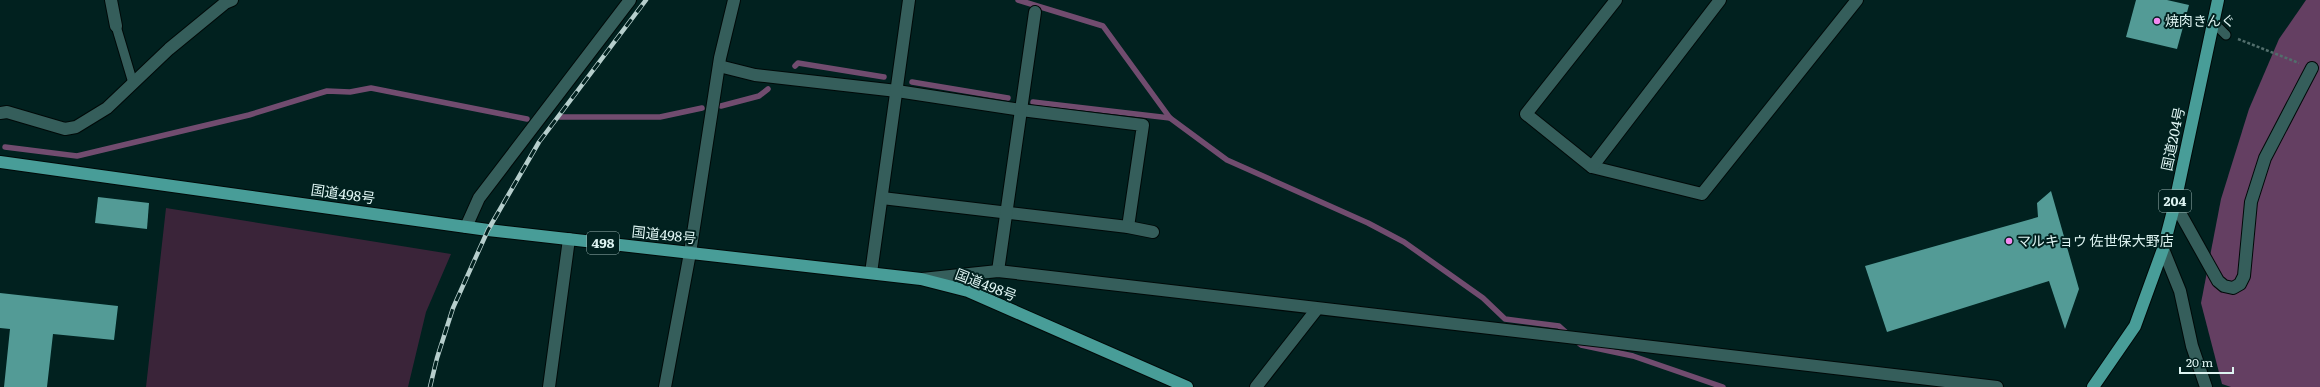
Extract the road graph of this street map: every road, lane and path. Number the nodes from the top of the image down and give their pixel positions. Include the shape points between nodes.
1 (110, 0) edge
2 (232, 0) edge
3 (630, 0) edge
4 (734, 0) edge
5 (909, 0) edge
6 (1720, 0) edge
7 (1857, 0) edge
8 (2218, 0) edge
9 (1611, 2) edge
10 (1035, 12) dead end
11 (2213, 22) junction
12 (116, 26) joint
13 (2226, 35) joint
14 (719, 66) junction
15 (2312, 68) joint
16 (133, 83) junction
17 (897, 91) junction
18 (1021, 110) junction
19 (0, 114) edge
20 (0, 162) edge
21 (1592, 167) junction
22 (882, 198) junction
23 (2174, 207) junction
24 (1006, 214) junction
25 (466, 227) junction
26 (1128, 227) junction
27 (1153, 232) dead end
28 (569, 239) junction
29 (2163, 249) junction
30 (690, 253) junction
31 (998, 271) junction
32 (871, 273) junction
33 (921, 279) junction
34 (1317, 308) junction
35 (549, 387) edge
36 (664, 387) edge
37 (1187, 387) edge
38 (1256, 387) edge
39 (1997, 387) edge
40 (2093, 387) edge
41 (2206, 387) edge

1 - 12 street
2 - 16 street via 224,3 168,49
3 - 25 street via 479,198
4 - 14 street
5 - 17 street
6 - 21 street
7 - 21 street via 1702,194
8 - 11 highway, 国道204号 / 204
9 - 21 street via 1526,114
10 - 18 street
11 - 13 lane
11 - 23 highway, 国道204号 / 204
12 - 16 lane
13 - 15 path
14 - 17 street via 756,75
14 - 30 street
15 - 23 street via 2264,158 2251,202 2244,276 2240,284 2233,288 2218,281 2180,213
16 - 19 street via 107,108 76,127 65,129 7,112
17 - 18 street
17 - 22 street
18 - 24 street
18 - 26 street via 1143,125
20 - 25 highway, 国道498号 / 498
22 - 24 street
22 - 32 street
23 - 29 highway, 国道204号 / 204
24 - 26 street
24 - 31 street
25 - 28 highway, 国道498号 / 498
26 - 27 street
28 - 30 highway, 国道498号 / 498
28 - 35 street
29 - 40 highway, 国道204号 / 204 via 2135,326
29 - 41 street via 2180,291 2192,346
30 - 32 highway, 国道498号 / 498
30 - 36 street
31 - 33 street
31 - 34 street
32 - 33 highway, 国道498号 / 498
33 - 37 highway, 国道498号 / 498 via 968,291
34 - 38 street
34 - 39 street

